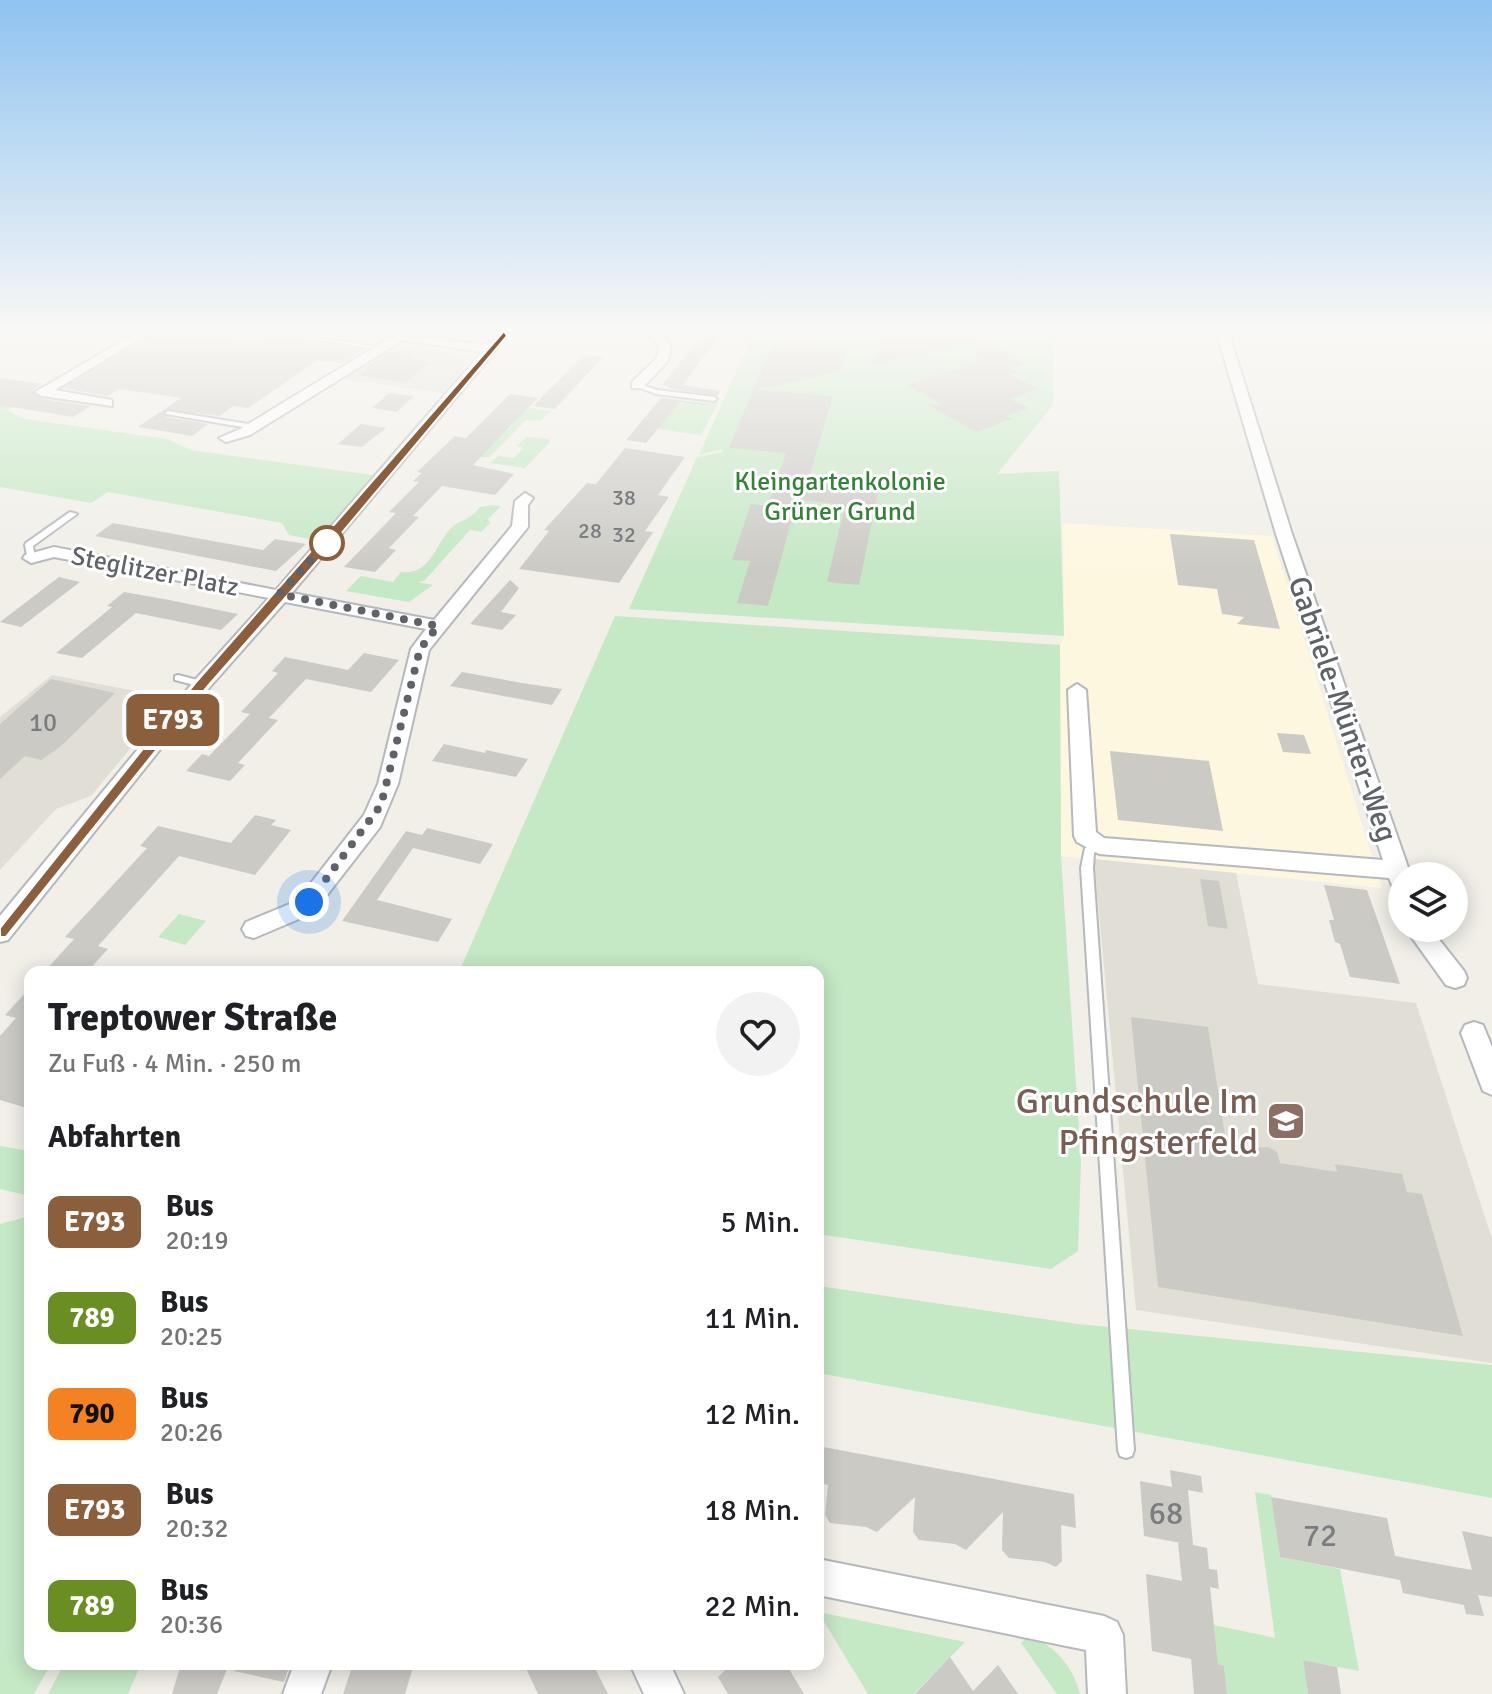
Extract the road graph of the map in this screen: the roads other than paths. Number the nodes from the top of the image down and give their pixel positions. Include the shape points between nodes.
1 (168, 413) dead end
2 (276, 413) edge
3 (436, 413) edge
4 (1247, 413) edge
5 (254, 427) junction
6 (226, 438) dead end
7 (525, 498) dead end
8 (73, 514) dead end
9 (31, 558) joint
10 (279, 594) junction
11 (438, 626) junction
12 (178, 678) dead end
13 (202, 684) junction
14 (1077, 690) dead end
15 (1099, 846) junction
16 (1395, 862) edge
17 (1388, 876) edge
18 (254, 929) dead end
19 (0, 933) edge
20 (1428, 942) edge
21 (1455, 978) dead end
22 (1474, 1033) dead end
23 (1492, 1083) edge
24 (1126, 1450) dead end
25 (824, 1578) edge
26 (311, 1670) edge
27 (652, 1670) edge
28 (302, 1694) edge
29 (665, 1694) edge
30 (1107, 1694) edge

1 - 5 lane
2 - 5 street
3 - 10 street
4 - 16 street, Gabriele-Münter-Weg
5 - 6 street
7 - 11 street via 520,527
8 - 9 lane via 29,545
9 - 10 street, Steglitzer Platz via 54,552
10 - 11 street, Steglitzer Platz
10 - 13 street
11 - 18 street via 420,649 388,784 372,821 305,907
12 - 13 lane
13 - 19 street
14 - 15 street via 1085,836
15 - 17 street
15 - 24 lane via 1089,851 1087,868
20 - 21 street
22 - 23 street
25 - 30 street via 1104,1635
26 - 28 street
27 - 29 street

